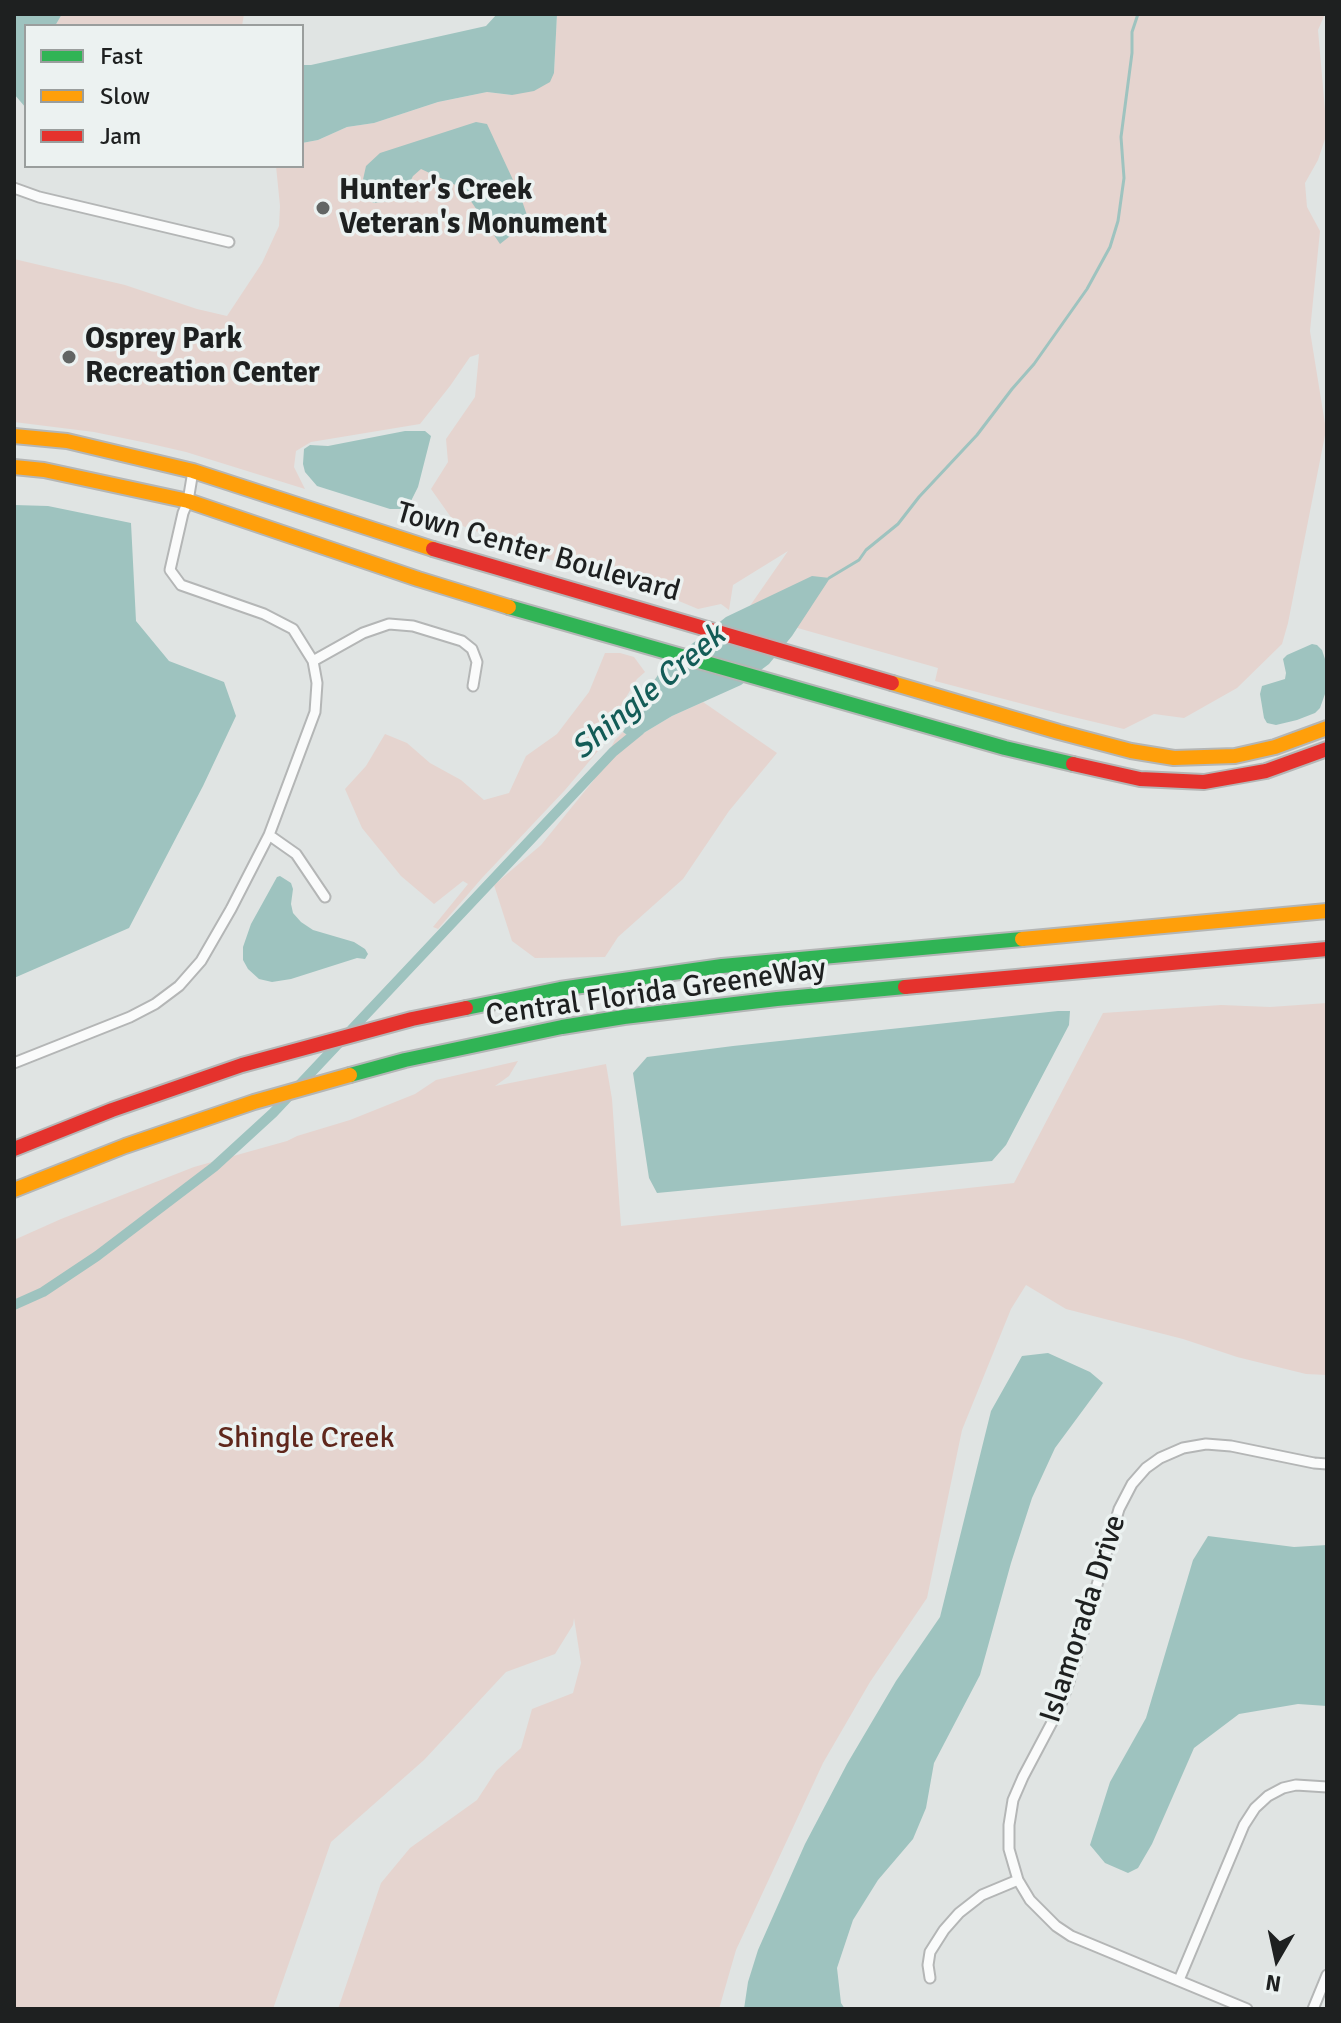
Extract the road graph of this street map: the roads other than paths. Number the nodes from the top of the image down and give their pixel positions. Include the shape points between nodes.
1 (14, 188) edge
2 (229, 242) dead end
3 (14, 436) edge
4 (14, 467) edge
5 (193, 471) junction
6 (188, 501) junction
7 (313, 661) junction
8 (473, 686) dead end
9 (1327, 728) edge
10 (1327, 749) edge
11 (269, 835) junction
12 (325, 897) dead end
13 (1327, 911) edge
14 (1327, 949) edge
15 (14, 1063) edge
16 (14, 1149) edge
17 (14, 1190) edge
18 (1327, 1464) edge
19 (1327, 1787) edge
20 (1018, 1880) junction
21 (1327, 1975) edge
22 (930, 1978) dead end
23 (1179, 1980) junction
24 (1247, 2009) edge
25 (1313, 2009) edge

1 - 2 street
3 - 5 main road, Town Center Boulevard via 67,441
4 - 6 main road, Town Center Boulevard
5 - 6 street
5 - 9 main road, Town Center Boulevard via 389,536 1131,751 1174,758 1235,756
6 - 7 street via 170,570 181,585 293,629
6 - 10 main road, Town Center Boulevard via 418,579 637,644 1005,748 1140,779 1204,782 1266,771
7 - 8 street via 363,633 389,624 413,626 472,649 477,662
7 - 11 street via 315,712
11 - 12 street via 296,854
11 - 15 street via 201,961 179,986 130,1017
13 - 16 main road, Central Florida GreeneWay via 813,957 573,987 463,1007 310,1046 177,1087
14 - 17 main road, Central Florida GreeneWay via 791,998 624,1017 455,1048 254,1102
18 - 20 street, Islamorada Drive via 1206,1444 1160,1458 1132,1484 1119,1509 1059,1709 1013,1800 1009,1849
19 - 23 street via 1283,1788 1255,1808
20 - 22 street via 982,1895 959,1913 930,1952
20 - 23 street, Islamorada Drive via 1040,1911 1071,1936
21 - 25 street
23 - 24 street, Islamorada Drive

